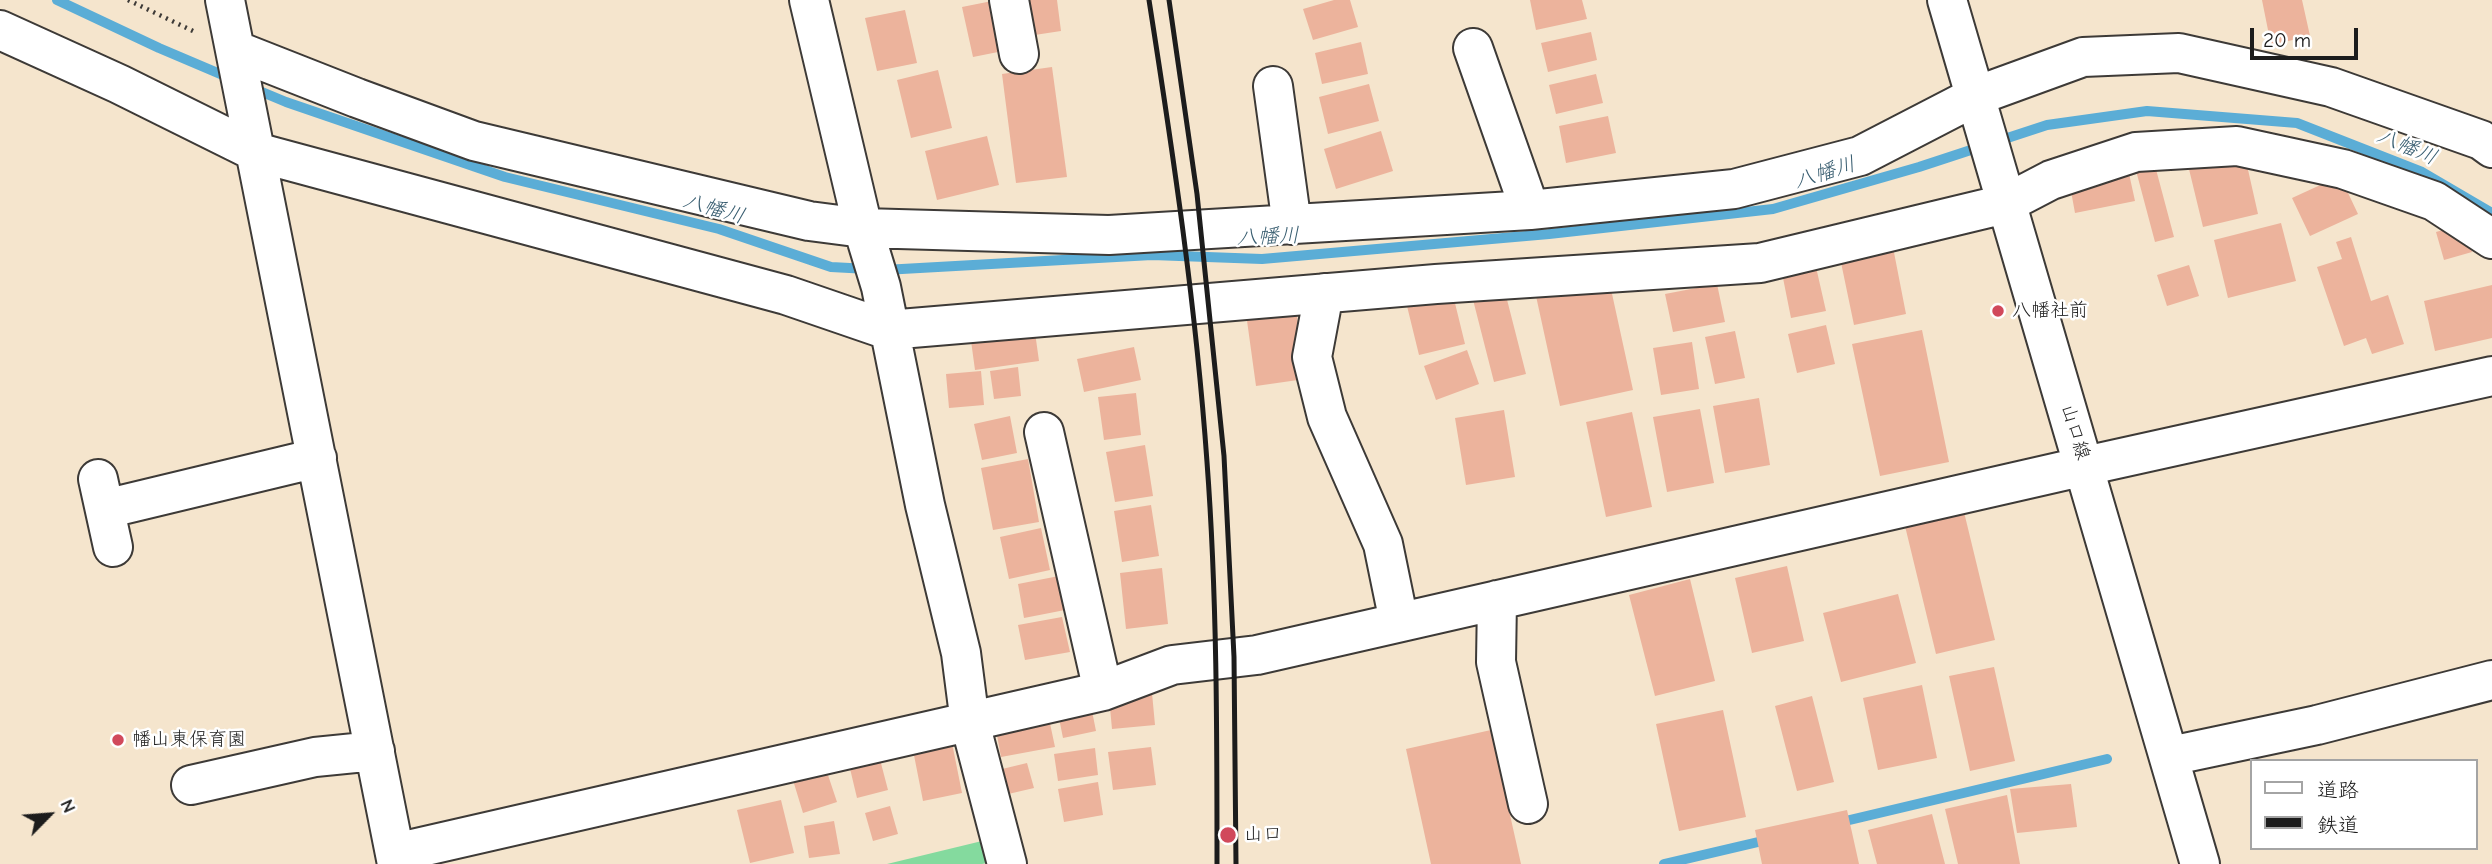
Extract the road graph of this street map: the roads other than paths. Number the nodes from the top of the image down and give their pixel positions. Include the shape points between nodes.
1 (225, 0) edge
2 (809, 0) edge
3 (1009, 0) edge
4 (1947, 0) edge
5 (0, 30) edge
6 (1473, 48) dead end
7 (1019, 54) dead end
8 (238, 62) junction
9 (1273, 86) dead end
10 (1978, 105) junction
11 (253, 135) junction
12 (2492, 148) edge
13 (2002, 190) junction
14 (1530, 210) junction
15 (1292, 225) junction
16 (866, 237) junction
17 (2492, 239) edge
18 (1324, 293) junction
19 (888, 330) junction
20 (2492, 376) edge
21 (1044, 432) dead end
22 (317, 458) junction
23 (2085, 466) junction
24 (113, 547) dead end
25 (1497, 600) junction
26 (1399, 622) junction
27 (2492, 680) edge
28 (1103, 691) junction
29 (970, 723) junction
30 (375, 751) junction
31 (2170, 756) junction
32 (191, 785) dead end
33 (1528, 804) dead end
34 (396, 859) edge
35 (1007, 864) edge
36 (2200, 864) edge

1 - 8 street
2 - 16 street
3 - 7 street
4 - 10 street, 山口線
5 - 11 street via 119,84
6 - 14 street
8 - 11 street
8 - 16 street via 474,141
9 - 15 street
10 - 12 street via 2083,57 2179,54 2331,87 2481,140
10 - 13 street, 山口線
10 - 14 street via 1860,156 1734,189
11 - 19 street via 786,295
11 - 22 street
13 - 17 street via 2051,180 2136,152 2237,146 2343,169 2434,201
13 - 18 street via 1760,263
13 - 23 street, 山口線
14 - 15 street
15 - 16 street via 1109,235
16 - 19 street
18 - 19 street
18 - 26 street via 1312,357 1327,417 1383,544
19 - 29 street via 961,653
20 - 23 street
21 - 28 street
22 - 24 street via 102,494
22 - 30 street
23 - 25 street
23 - 31 street, 山口線
25 - 26 street
25 - 33 street via 1496,662
26 - 28 street via 1257,655 1172,665
27 - 31 street via 2317,725
28 - 29 street
29 - 34 street
29 - 35 street
30 - 32 street via 315,757
30 - 34 street
31 - 36 street, 山口線

